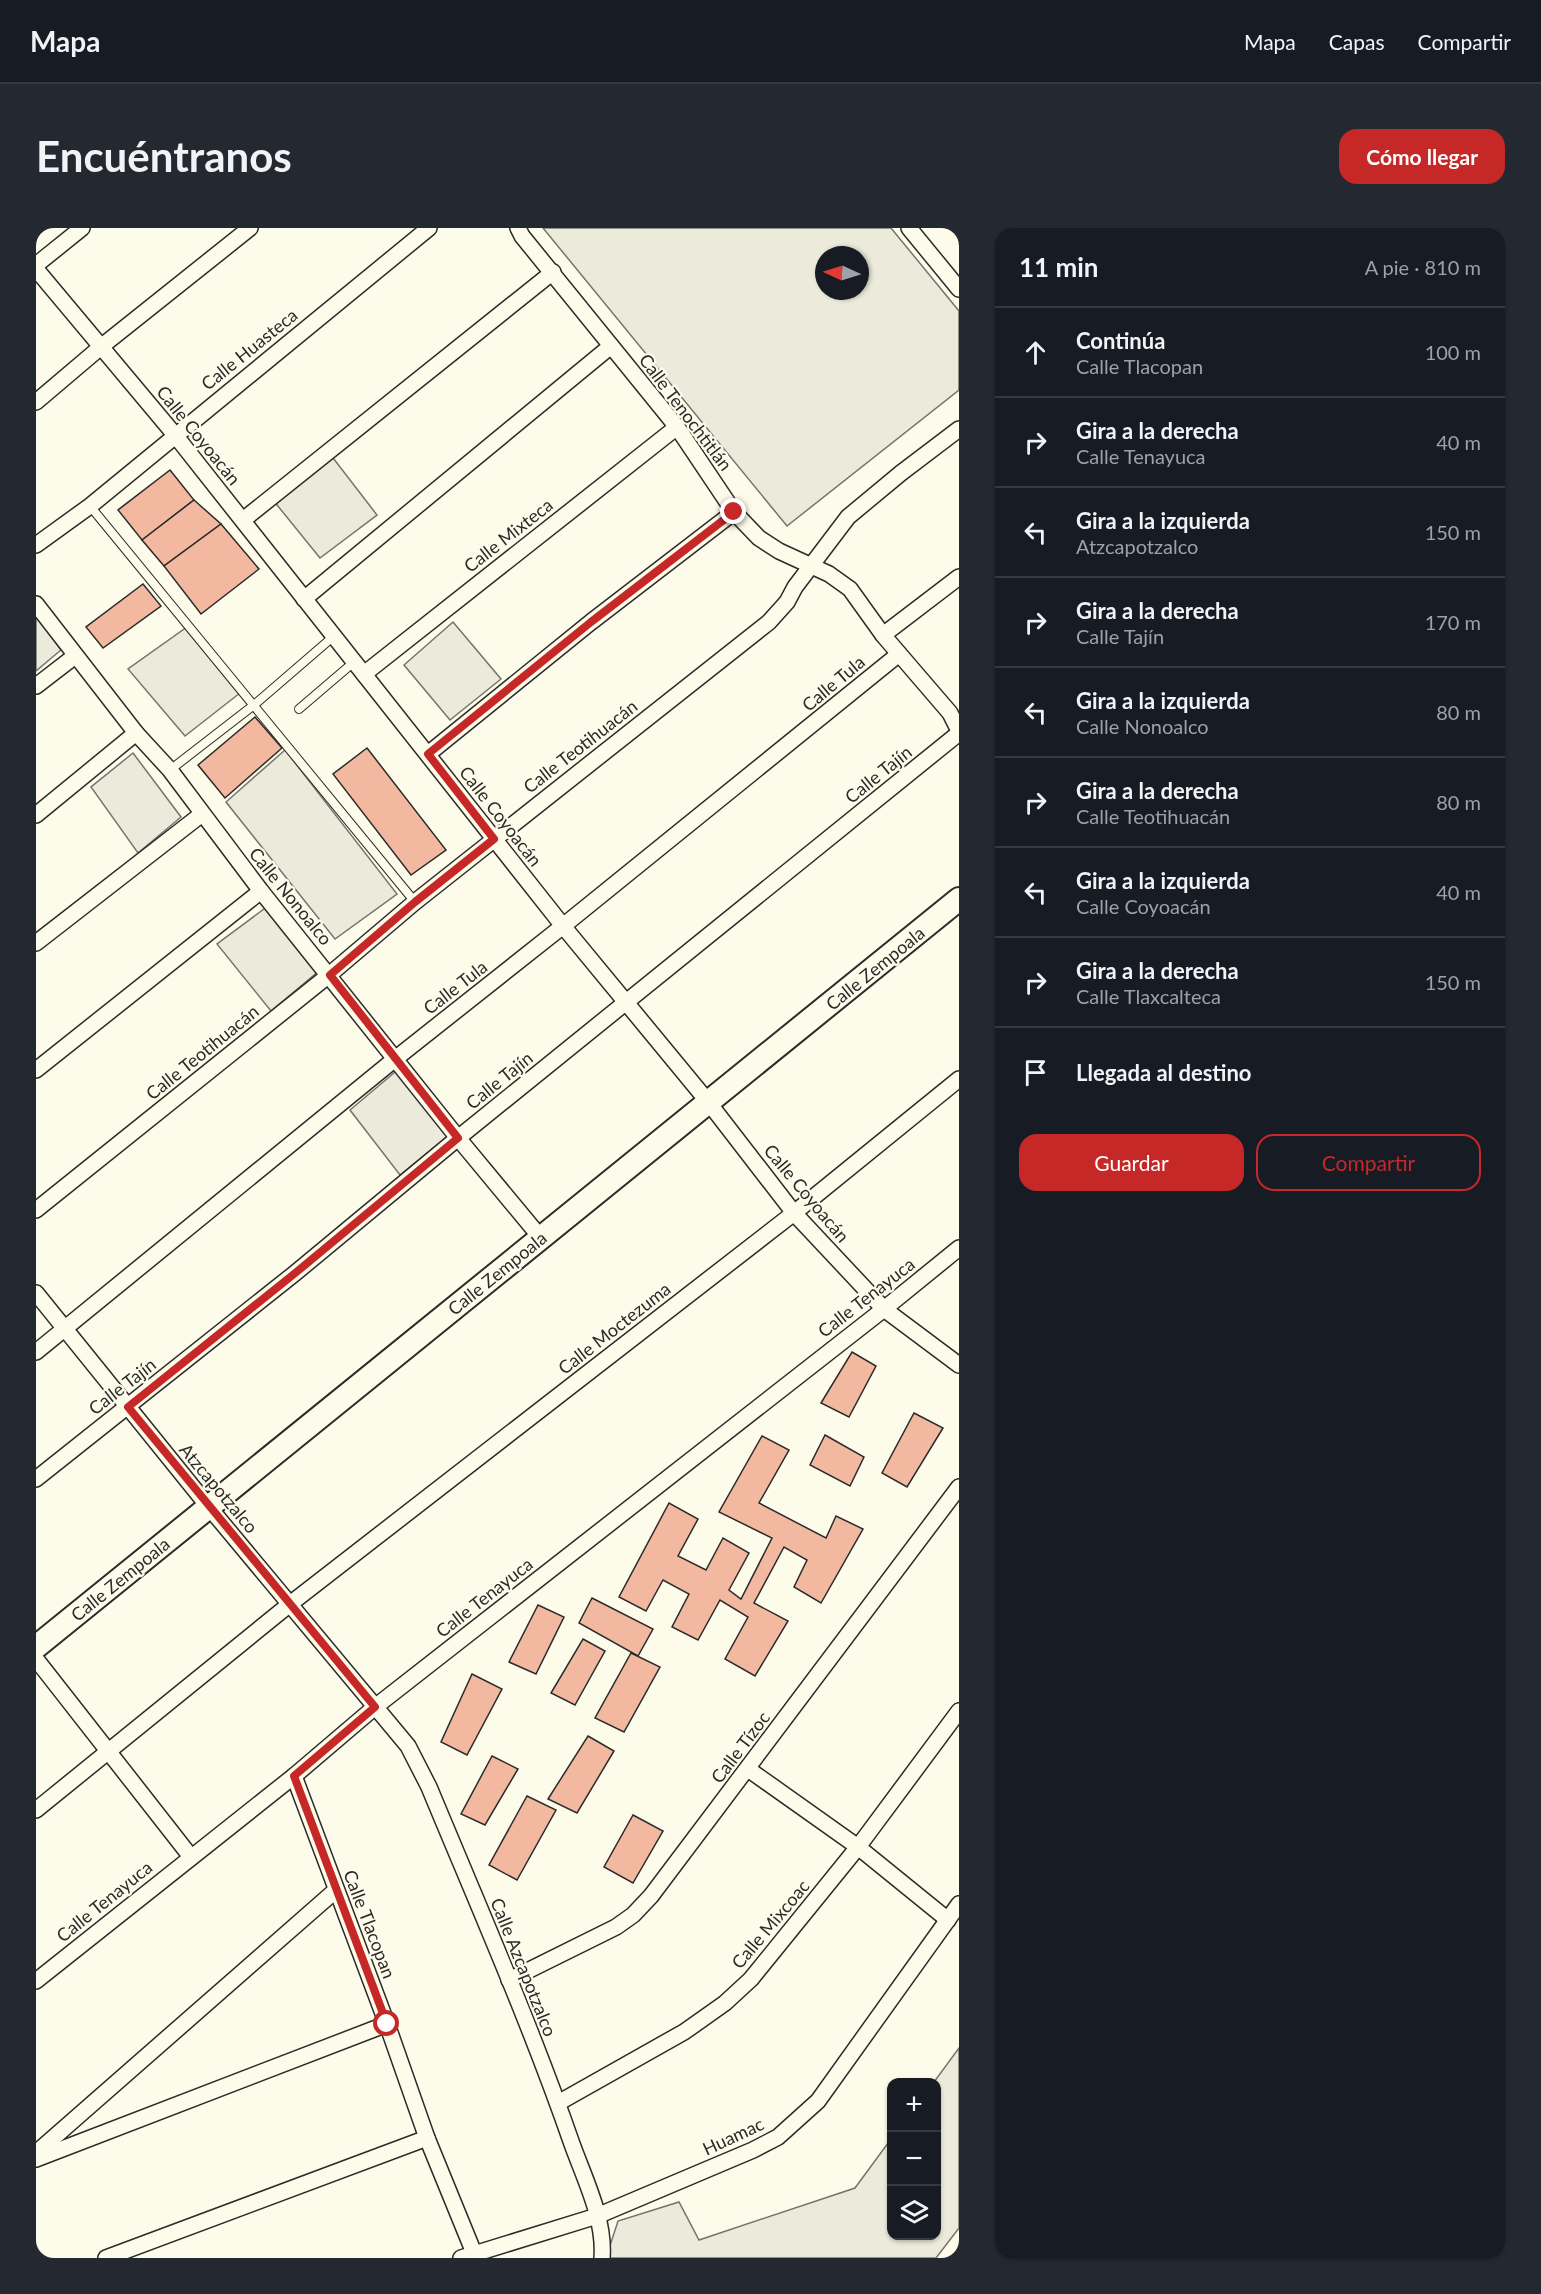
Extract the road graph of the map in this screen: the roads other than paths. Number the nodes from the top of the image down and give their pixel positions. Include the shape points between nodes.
1 (82, 228) edge
2 (250, 228) edge
3 (429, 228) edge
4 (518, 228) edge
5 (909, 228) edge
6 (36, 264) edge
7 (36, 269) edge
8 (553, 272) junction
9 (959, 289) edge
10 (102, 346) junction
11 (611, 346) junction
12 (36, 402) edge
13 (677, 427) junction
14 (959, 429) edge
15 (175, 435) junction
16 (90, 506) junction
17 (734, 512) junction
18 (243, 520) junction
19 (36, 545) edge
20 (812, 566) junction
21 (959, 578) edge
22 (304, 598) junction
23 (36, 604) edge
24 (883, 635) junction
25 (334, 636) junction
26 (899, 654) junction
27 (75, 656) junction
28 (354, 662) junction
29 (364, 674) junction
30 (36, 686) edge
31 (254, 705) junction
32 (299, 709) dead end
33 (954, 709) edge
34 (136, 732) junction
35 (959, 732) edge
36 (428, 754) junction
37 (170, 770) junction
38 (202, 814) junction
39 (36, 815) edge
40 (494, 839) junction
41 (261, 891) junction
42 (959, 899) edge
43 (415, 902) junction
44 (563, 926) junction
45 (36, 943) edge
46 (330, 975) junction
47 (627, 1002) junction
48 (395, 1059) junction
49 (36, 1070) edge
50 (959, 1079) edge
51 (709, 1103) junction
52 (458, 1138) junction
53 (36, 1210) edge
54 (794, 1213) junction
55 (541, 1238) junction
56 (959, 1248) edge
57 (36, 1293) edge
58 (884, 1309) junction
59 (64, 1329) junction
60 (36, 1352) edge
61 (959, 1365) edge
62 (128, 1407) junction
63 (36, 1479) edge
64 (959, 1487) edge
65 (208, 1506) junction
66 (290, 1604) junction
67 (36, 1647) edge
68 (36, 1659) edge
69 (375, 1707) junction
70 (959, 1711) edge
71 (109, 1752) junction
72 (748, 1769) junction
73 (294, 1776) junction
74 (36, 1810) edge
75 (858, 1847) junction
76 (190, 1857) junction
77 (336, 1890) junction
78 (959, 1905) edge
79 (948, 1920) junction
80 (509, 1980) junction
81 (36, 1981) edge
82 (387, 2024) junction
83 (558, 2103) junction
84 (427, 2138) junction
85 (36, 2153) edge
86 (36, 2159) edge
87 (597, 2216) junction
88 (467, 2256) edge
89 (106, 2258) edge
90 (602, 2258) edge

1 - 6 street
2 - 10 street
3 - 15 street, Calle Huasteca
4 - 8 street, Calle Tenochtitlán
5 - 9 street
7 - 10 street, Calle Coyoacán
8 - 11 street, Calle Tenochtitlán
8 - 18 street
10 - 12 street
10 - 15 street, Calle Coyoacán
11 - 13 street, Calle Tenochtitlán
11 - 22 street
13 - 17 street, Calle Tenochtitlán
13 - 29 street, Calle Mixteca
14 - 20 street, Calle Teotihuacán via 848,517
15 - 16 street, Calle Huasteca
15 - 18 street, Calle Coyoacán
16 - 19 street, Calle Huasteca
16 - 31 lane
17 - 20 street, Calle Tenochtitlán via 759,538
17 - 36 street
18 - 22 street, Calle Coyoacán
20 - 24 street, Calle Tenochtitlán via 850,589
20 - 40 street, Calle Teotihuacán via 769,621
21 - 24 street
22 - 25 street, Calle Coyoacán
23 - 27 street, Calle Nonoalco
24 - 26 street, Calle Tenochtitlán
25 - 28 street, Calle Coyoacán
25 - 31 lane
26 - 33 street, Calle Tenochtitlán
26 - 44 street, Calle Tula
27 - 30 street
27 - 34 street, Calle Nonoalco
28 - 29 street, Calle Coyoacán
28 - 32 lane
29 - 36 street, Calle Coyoacán
31 - 37 lane
31 - 43 lane
33 - 35 street, Calle Tenochtitlán
34 - 37 street, Calle Nonoalco
34 - 39 street
35 - 47 street, Calle Tajín
36 - 40 street, Calle Coyoacán
37 - 38 street, Calle Nonoalco
38 - 41 street, Calle Nonoalco
38 - 45 street
40 - 43 street, Calle Teotihuacán
40 - 44 street, Calle Coyoacán
41 - 46 street, Calle Nonoalco
41 - 49 street
42 - 51 street, Calle Zempoala
43 - 46 street, Calle Teotihuacán
44 - 47 street, Calle Coyoacán
44 - 48 street, Calle Tula
46 - 48 street, Calle Nonoalco
46 - 53 street, Calle Teotihuacán
47 - 51 street, Calle Coyoacán
47 - 52 street, Calle Tajín
48 - 52 street, Calle Nonoalco
48 - 59 street, Calle Tula
50 - 54 street, Calle Moctezuma
51 - 54 street, Calle Coyoacán
51 - 55 street, Calle Zempoala
52 - 55 street, Calle Nonoalco
52 - 62 street, Calle Tajín
54 - 58 street, Calle Coyoacán
54 - 66 street, Calle Moctezuma
55 - 65 street, Calle Zempoala
56 - 58 street, Calle Tenayuca
57 - 59 street, Atzcapotzalco
58 - 61 street, Calle Coyoacán
58 - 69 street, Calle Tenayuca
59 - 60 street, Calle Tula
59 - 62 street, Atzcapotzalco
62 - 63 street, Calle Tajín
62 - 65 street, Atzcapotzalco
64 - 72 street, Calle Tízoc
65 - 66 street, Atzcapotzalco
65 - 67 street, Calle Zempoala
66 - 69 street, Atzcapotzalco
66 - 71 street, Calle Moctezuma
68 - 71 street
69 - 73 street, Calle Tenayuca
69 - 80 street, Calle Azcapotzalco via 408,1746 429,1787
70 - 75 street, Calle Mixcoac
71 - 74 street, Calle Moctezuma
71 - 76 street
72 - 75 street
72 - 80 street, Calle Tízoc via 633,1915
73 - 76 street, Calle Tenayuca
73 - 77 street, Calle Tlacopan
75 - 79 street
75 - 83 street, Calle Mixcoac via 775,1952 725,2003 684,2032
76 - 81 street, Calle Tenayuca
77 - 82 street, Calle Tlacopan
77 - 85 street
78 - 79 street, Huamac
79 - 87 street, Huamac via 818,2101 778,2138
80 - 83 street, Calle Azcapotzalco
82 - 84 street, Calle Tlacopan
82 - 86 street
83 - 87 street, Calle Azcapotzalco
84 - 88 street, Calle Tlacopan
84 - 89 street
87 - 88 street, Huamac
87 - 90 street, Calle Azcapotzalco

